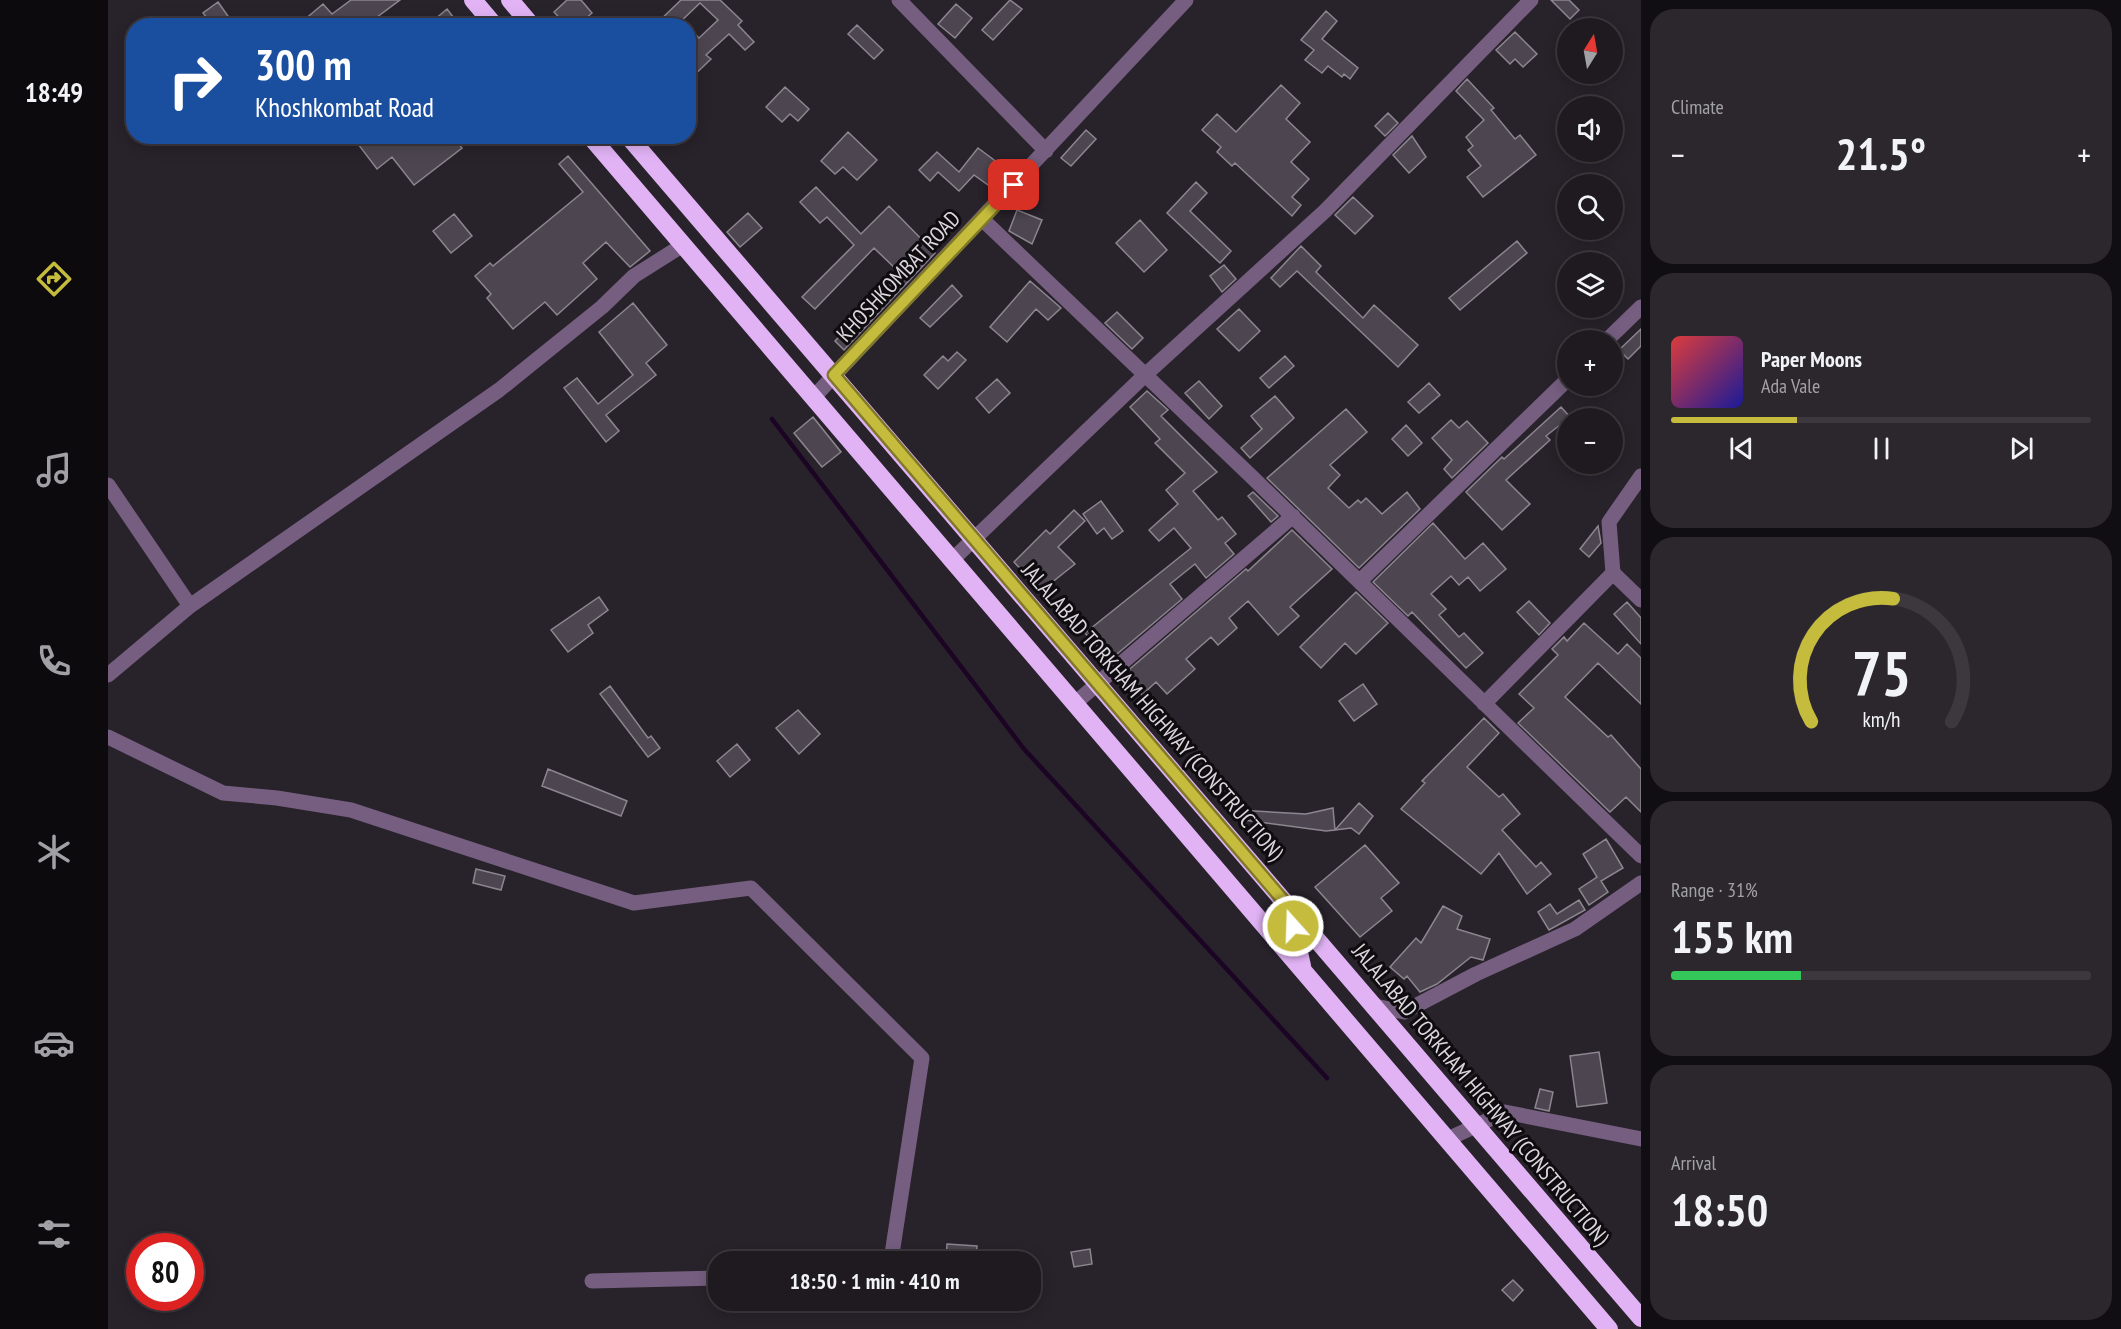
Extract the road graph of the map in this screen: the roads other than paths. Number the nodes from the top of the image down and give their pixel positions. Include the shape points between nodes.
1 (510, 0) edge
2 (899, 0) edge
3 (1186, 0) edge
4 (1531, 0) edge
5 (478, 2) edge
6 (489, 18) edge
7 (525, 18) edge
8 (597, 144) edge
9 (635, 144) edge
10 (1046, 151) junction
11 (982, 219) junction
12 (683, 245) junction
13 (1641, 307) edge
14 (1617, 330) edge
15 (834, 375) junction
16 (1145, 375) junction
17 (1557, 390) edge
18 (813, 398) junction
19 (1641, 476) edge
20 (108, 485) edge
21 (1293, 516) junction
22 (974, 539) junction
23 (951, 561) junction
24 (1613, 573) junction
25 (1360, 581) junction
26 (1641, 600) edge
27 (190, 606) junction
28 (108, 675) edge
29 (1097, 683) junction
30 (1074, 704) junction
31 (1484, 704) junction
32 (108, 737) edge
33 (1641, 856) edge
34 (1641, 883) edge
35 (1288, 906) junction
36 (1302, 968) junction
37 (1375, 1006) junction
38 (1476, 1125) junction
39 (1448, 1139) junction
40 (1641, 1139) edge
41 (892, 1251) edge
42 (708, 1278) edge
43 (592, 1281) dead end
44 (1641, 1318) edge
45 (1609, 1329) edge

1 - 7 highway
2 - 10 street
3 - 10 street, KHOSHKOMBAT ROAD
4 - 16 street via 1325,211
5 - 6 highway
8 - 12 highway
9 - 15 highway, JALALABAD TORKHAM HIGHWAY (CONSTRUCTION)
10 - 11 street, KHOSHKOMBAT ROAD
11 - 15 street, KHOSHKOMBAT ROAD
11 - 16 street
12 - 18 highway
12 - 27 street via 634,276 602,307 499,390
13 - 14 street
15 - 18 street, KHOSHKOMBAT ROAD
15 - 22 highway, JALALABAD TORKHAM HIGHWAY (CONSTRUCTION)
16 - 21 street
16 - 22 street
17 - 25 street
18 - 23 highway
19 - 24 street via 1609,522
20 - 27 street
21 - 25 street
21 - 29 street
22 - 23 street
22 - 29 highway, JALALABAD TORKHAM HIGHWAY (CONSTRUCTION)
23 - 30 highway
24 - 26 street
24 - 31 street
25 - 31 street
27 - 28 street
29 - 30 street
29 - 35 highway, JALALABAD TORKHAM HIGHWAY (CONSTRUCTION)
30 - 36 highway
31 - 33 street
32 - 41 street via 223,794 351,810 634,903 751,888 922,1058
34 - 37 street via 1575,930 1476,974 1404,1012
35 - 36 highway
35 - 37 highway, JALALABAD TORKHAM HIGHWAY (CONSTRUCTION)
36 - 39 highway
37 - 38 highway, JALALABAD TORKHAM HIGHWAY (CONSTRUCTION)
38 - 39 street
38 - 40 street via 1505,1112
38 - 44 highway, JALALABAD TORKHAM HIGHWAY (CONSTRUCTION)
39 - 45 highway
42 - 43 street

